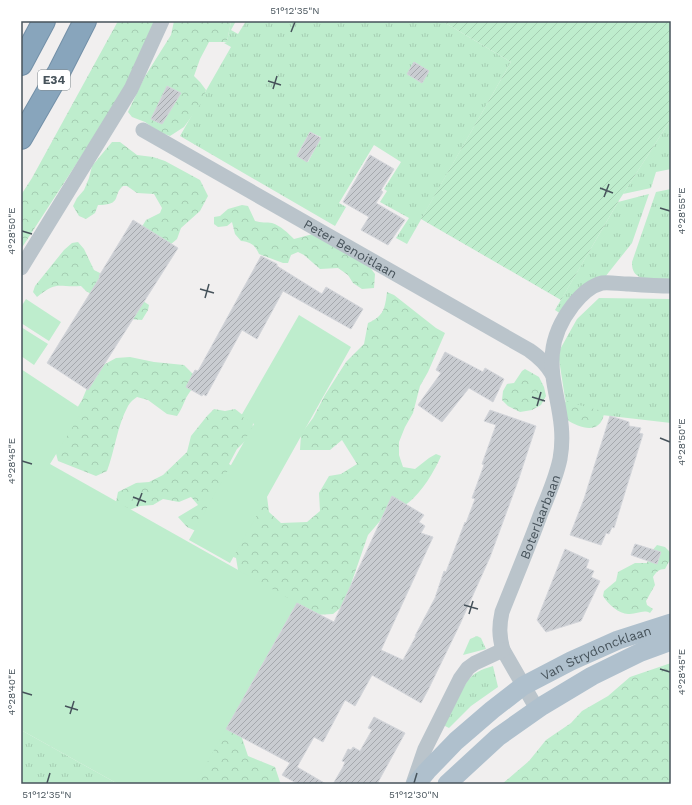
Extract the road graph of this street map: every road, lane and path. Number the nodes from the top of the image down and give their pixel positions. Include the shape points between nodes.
1 (44, 21) edge
2 (84, 21) edge
3 (162, 21) edge
4 (21, 64) edge
5 (143, 130) dead end
6 (21, 138) edge
7 (21, 268) edge
8 (671, 286) edge
9 (552, 374) junction
10 (671, 623) edge
11 (671, 640) edge
12 (504, 650) junction
13 (523, 686) junction
14 (537, 709) junction
15 (413, 784) edge
16 (416, 784) edge
17 (447, 784) edge

1 - 4 highway, E34
2 - 6 highway, E34 via 59,72
3 - 7 street via 131,89
5 - 9 street, Peter Benoitlaan via 529,350 541,358
8 - 9 street, Boterlaarbaan via 601,283 587,291 566,314 559,328 553,344
9 - 12 street, Boterlaarbaan via 561,424 560,460 553,485 502,612 499,626
10 - 13 main road, Van Strydoncklaan via 618,640
11 - 14 main road, Van Strydoncklaan via 592,676
12 - 13 street, Boterlaarbaan
12 - 15 street via 475,663 460,679 425,749
13 - 14 street, Boterlaarbaan
13 - 16 main road via 456,741
14 - 17 main road via 498,737

